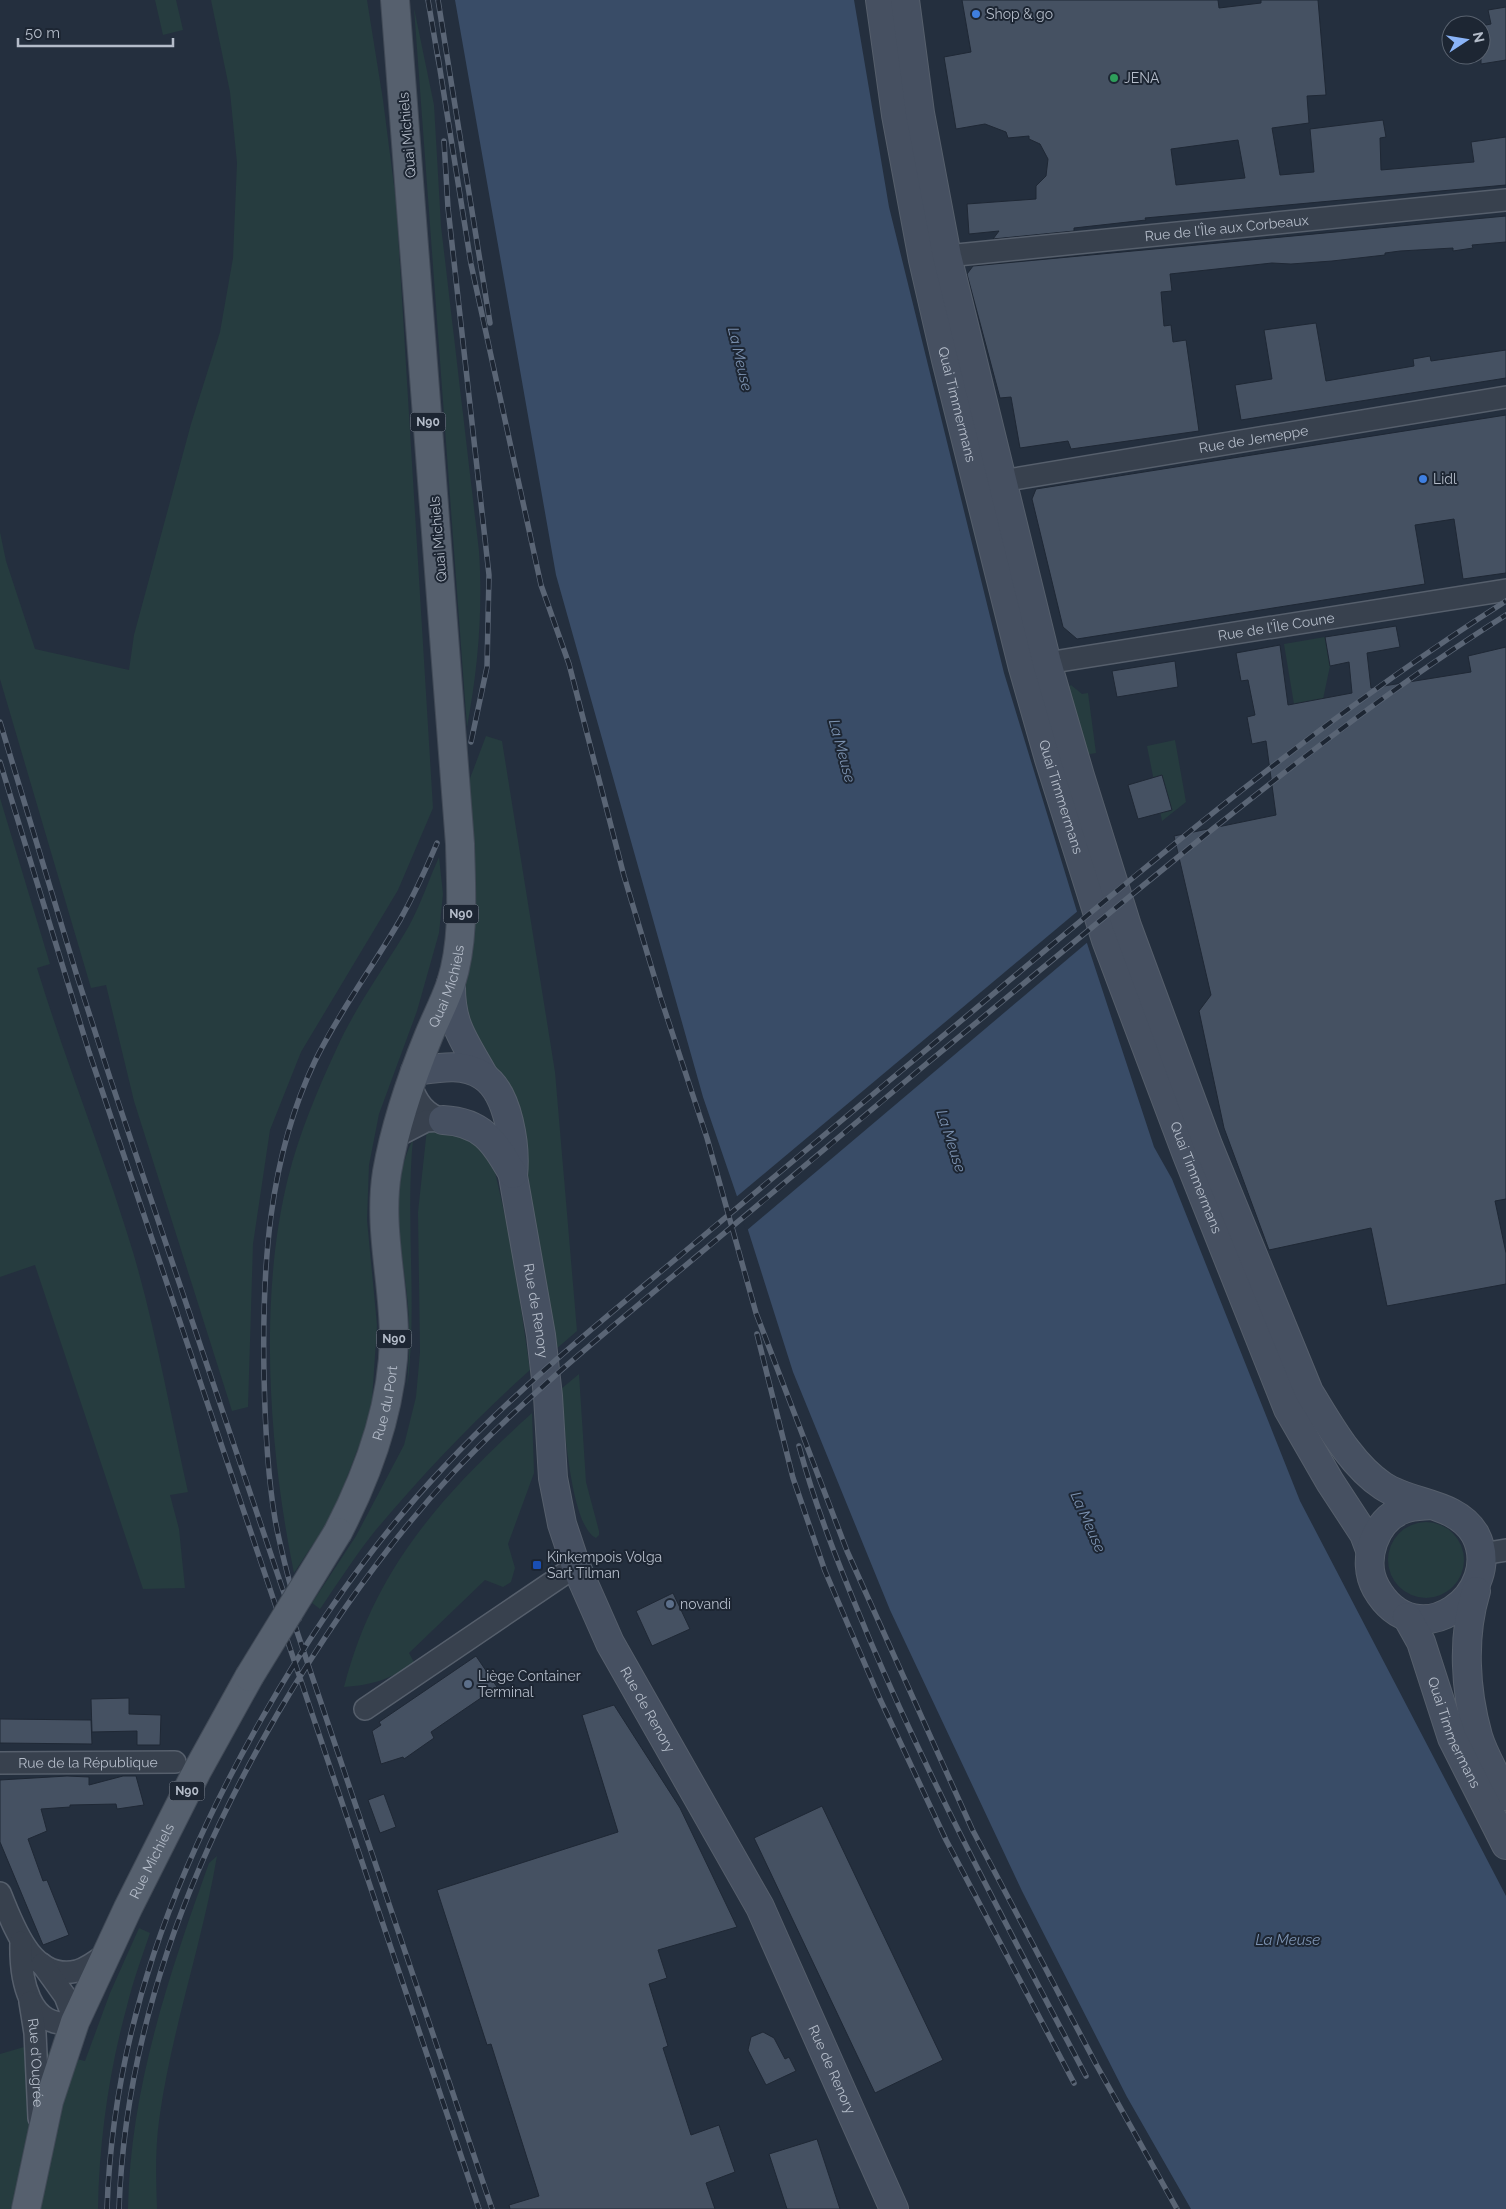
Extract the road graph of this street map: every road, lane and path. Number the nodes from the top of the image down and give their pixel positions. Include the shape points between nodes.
1 (395, 0) edge
2 (880, 0) edge
3 (906, 0) edge
4 (1506, 200) edge
5 (947, 256) junction
6 (1506, 397) edge
7 (1002, 481) junction
8 (1506, 590) edge
9 (1047, 662) junction
10 (451, 983) junction
11 (484, 1076) junction
12 (413, 1078) junction
13 (443, 1120) junction
14 (395, 1137) junction
15 (513, 1176) junction
16 (1430, 1505) junction
17 (1370, 1550) junction
18 (1494, 1552) edge
19 (576, 1566) junction
20 (1477, 1587) junction
21 (1407, 1617) junction
22 (248, 1677) joint
23 (365, 1709) dead end
24 (176, 1762) dead end
25 (0, 1763) edge
26 (1506, 1796) edge
27 (1506, 1845) edge
28 (0, 1893) edge
29 (21, 1942) junction
30 (107, 1953) junction
31 (42, 1964) junction
32 (27, 1992) junction
33 (75, 2022) junction
34 (40, 2135) junction
35 (26, 2209) edge
36 (894, 2209) edge

1 - 10 main road, Quai Michiels / N90 via 460,844 461,912
2 - 17 main road, Quai Timmermans via 923,260 946,360 1023,668 1106,940 1288,1409 1364,1534
3 - 5 main road, Quai Timmermans via 920,113
4 - 5 street, Rue de l'Île aux Corbeaux
5 - 7 main road, Quai Timmermans
6 - 7 street, Rue de Jemeppe
7 - 9 main road, Quai Timmermans
8 - 9 street, Rue de l'Île Coune
9 - 16 main road, Quai Timmermans via 1127,926 1208,1145 1309,1392 1357,1462 1383,1486
10 - 11 main road, Rue de Renory via 455,1024
10 - 12 main road, Quai Michiels / N90
11 - 12 main road via 459,1067
11 - 15 main road, Rue de Renory via 503,1102 507,1114 515,1156
12 - 13 street, Rue de Renory via 422,1107
12 - 14 main road, Rue du Port / N90
13 - 14 street, Rue de Renory via 426,1121
13 - 15 main road, Rue de Renory via 465,1123 487,1136
14 - 22 main road, Rue du Port / N90, bridge via 384,1204 394,1338 390,1379 374,1450 354,1502 338,1532
15 - 19 main road, Rue de Renory via 541,1335 553,1478 562,1524
16 - 17 main road via 1404,1509 1382,1526
16 - 18 main road via 1456,1514
17 - 21 main road via 1370,1578 1384,1602
18 - 20 main road
19 - 23 street
19 - 36 main road, Rue de Renory via 610,1644 760,1907
20 - 21 main road via 1460,1608 1435,1619
20 - 26 main road, Quai Timmermans via 1467,1629 1472,1709 1479,1738
21 - 27 main road, Quai Timmermans via 1421,1642 1452,1738
22 - 30 main road, Rue Michiels / N90 via 201,1762
24 - 25 street, Rue de la République
28 - 29 street, Rue d'Ougrée
29 - 31 street, Rue d'Ougrée
29 - 32 street, Rue d'Ougrée via 20,1966
30 - 31 street, Rue d'Ougrée via 76,1971 64,1972
30 - 33 main road, Rue Michiels / N90
31 - 33 street, Rue d'Ougrée via 65,1996
32 - 33 street, Rue d'Ougrée via 44,2018 53,2023
32 - 34 street, Rue d'Ougrée via 36,2033
33 - 34 main road, Rue d'Ougrée / N90
34 - 35 main road, Rue d'Ougrée / N90

